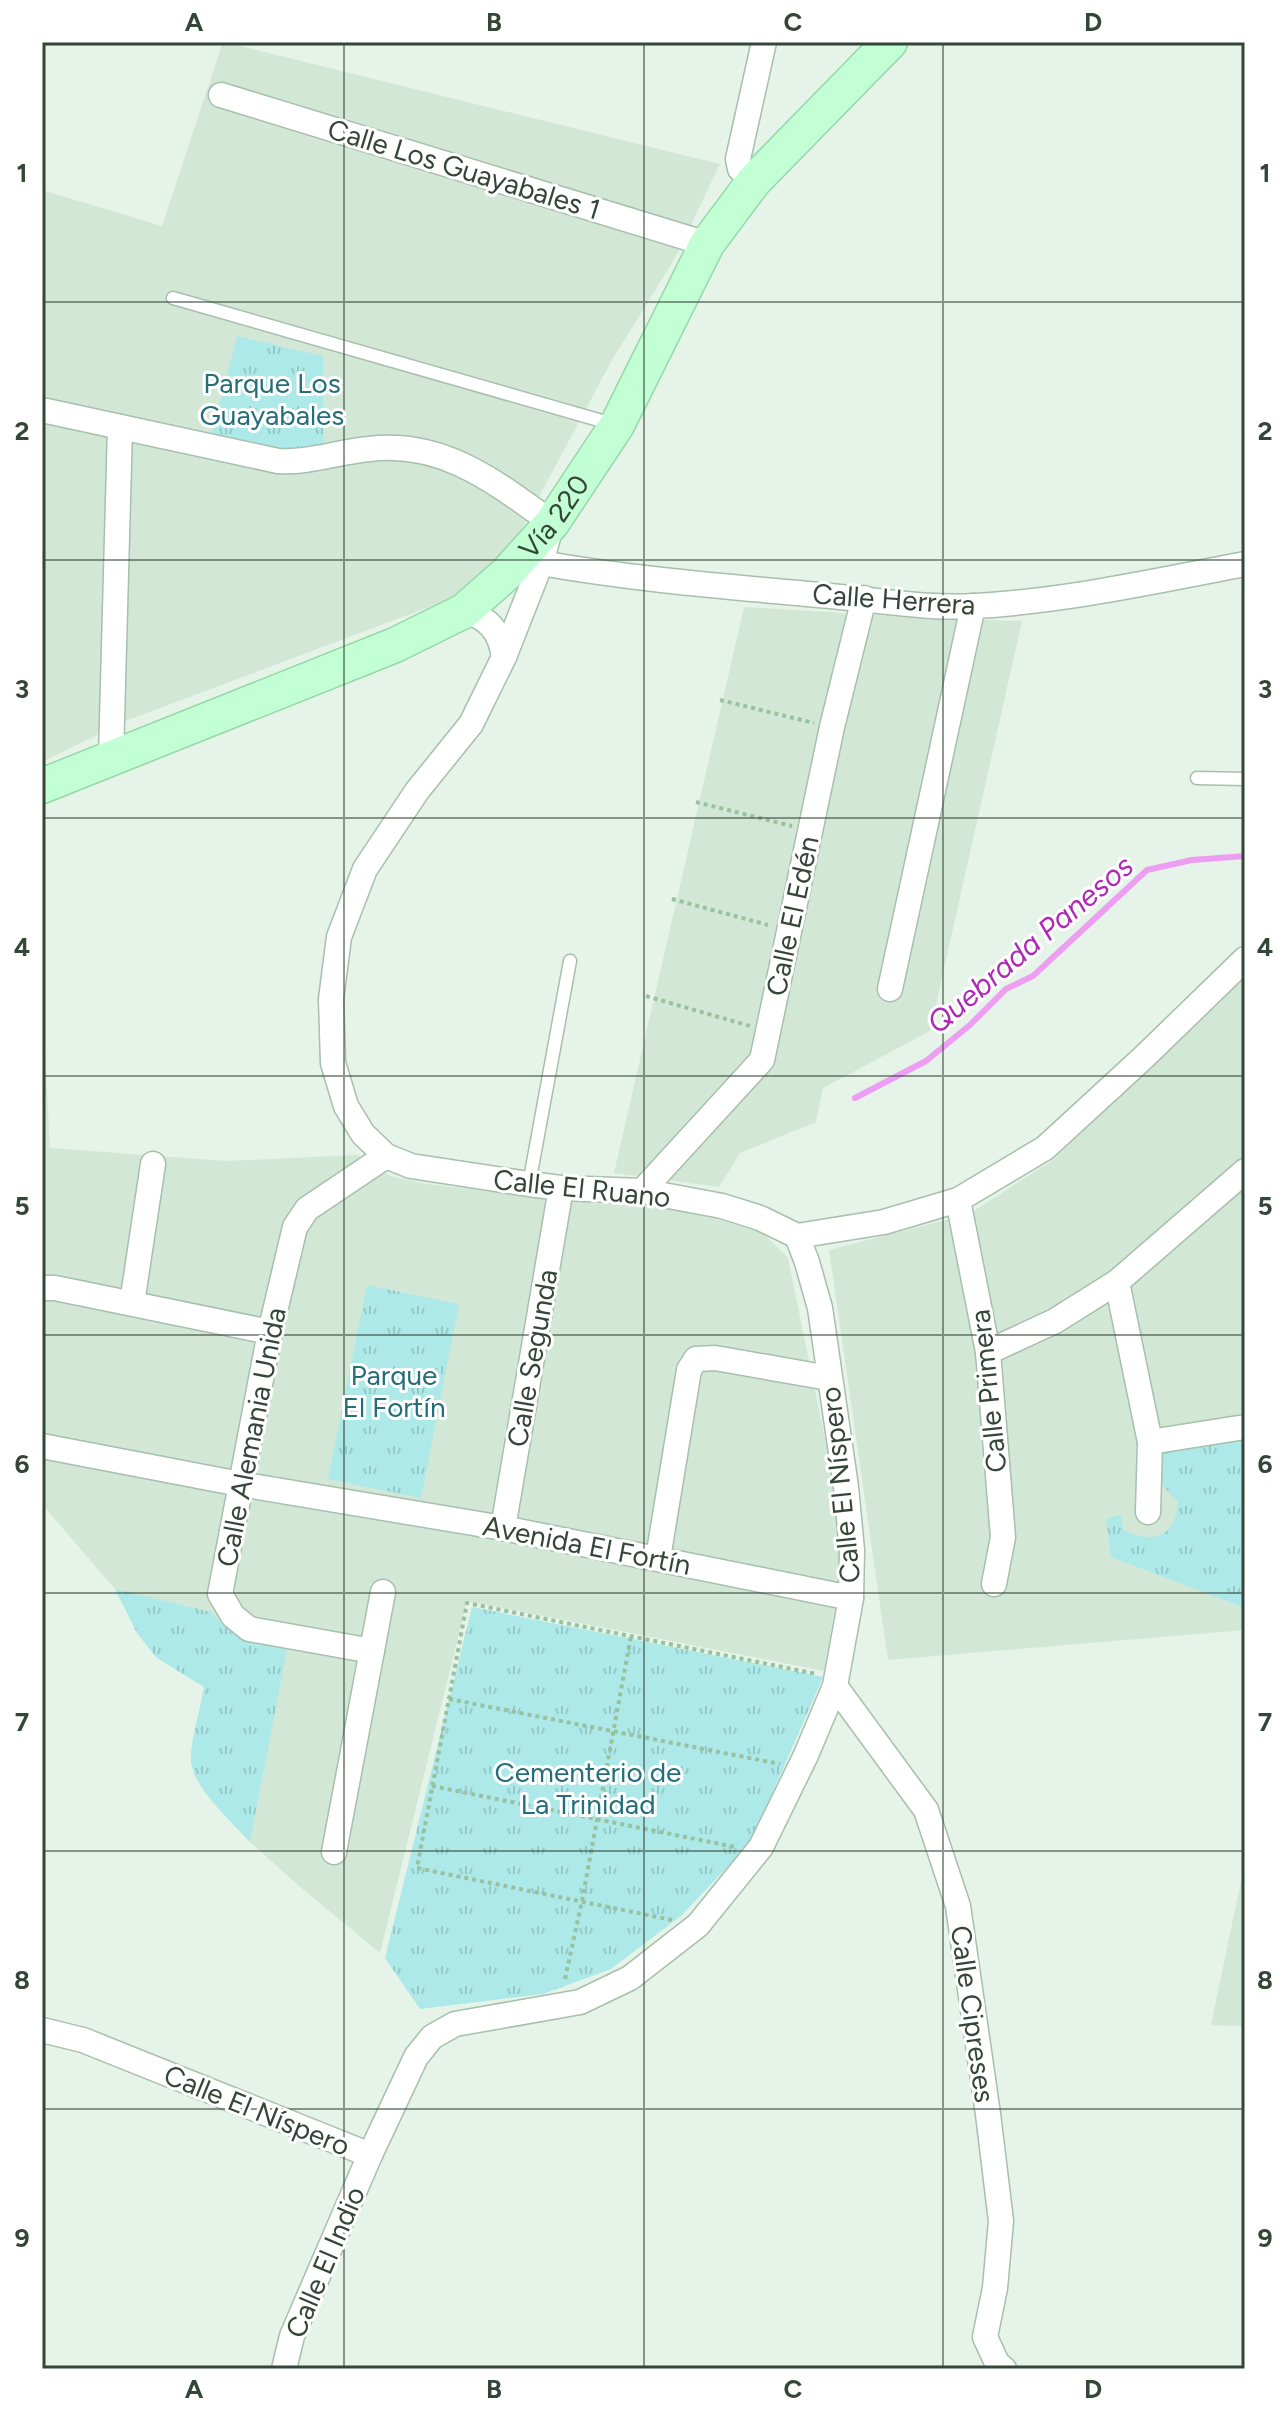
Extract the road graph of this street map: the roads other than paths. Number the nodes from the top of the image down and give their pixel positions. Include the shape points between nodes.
1 (764, 42) edge
2 (890, 42) edge
3 (221, 95) dead end
4 (754, 181) junction
5 (707, 244) junction
6 (173, 298) dead end
7 (42, 410) edge
8 (617, 425) junction
9 (120, 427) junction
10 (552, 523) junction
11 (541, 563) junction
12 (1245, 564) edge
13 (864, 598) junction
14 (973, 606) junction
15 (464, 611) junction
16 (504, 657) junction
17 (111, 757) junction
18 (1197, 778) dead end
19 (1245, 779) edge
20 (42, 786) edge
21 (1245, 959) edge
22 (570, 961) dead end
23 (890, 989) dead end
24 (386, 1156) junction
25 (153, 1164) dead end
26 (1245, 1171) edge
27 (529, 1184) junction
28 (561, 1188) junction
29 (642, 1191) junction
30 (958, 1200) junction
31 (797, 1236) junction
32 (1117, 1282) junction
33 (49, 1288) edge
34 (132, 1303) junction
35 (270, 1332) junction
36 (988, 1352) junction
37 (829, 1378) junction
38 (1245, 1427) edge
39 (1150, 1442) junction
40 (42, 1446) edge
41 (240, 1484) junction
42 (1148, 1512) dead end
43 (503, 1528) junction
44 (658, 1558) junction
45 (994, 1584) dead end
46 (383, 1592) dead end
47 (851, 1598) junction
48 (372, 1651) junction
49 (836, 1682) junction
50 (334, 1852) dead end
51 (42, 2030) edge
52 (370, 2155) junction
53 (284, 2369) edge
54 (1004, 2369) edge

1 - 4 street via 738,159 740,169
2 - 4 main road, Vía 220
3 - 5 street, Calle Los Guayabales 1
4 - 5 main road, Vía 220
5 - 8 main road, Vía 220
6 - 8 lane
7 - 9 street
8 - 10 main road, Vía 220
9 - 10 street via 278,461 390,447 417,450 472,468
9 - 17 street
10 - 11 street, Calle El Ruano
10 - 15 main road, Vía 220
11 - 13 street, Calle Herrera via 610,576
11 - 16 street, Calle El Ruano
12 - 14 street, Calle Herrera via 1078,596
13 - 14 street, Calle Herrera
13 - 29 street, Calle El Edén via 762,1060
14 - 23 street
15 - 16 street via 493,626
15 - 17 main road, Vía 220 via 395,645
16 - 24 street, Calle El Ruano via 471,724 417,791 365,869 339,937 331,999 333,1063 346,1106 363,1134
17 - 20 main road, Vía 220
18 - 19 lane
21 - 30 street via 1045,1148
22 - 27 lane
24 - 27 street, Calle El Ruano via 411,1166
24 - 35 street, Calle Alemania Unida via 307,1209 295,1227
25 - 34 street
26 - 32 street
27 - 28 street, Calle El Ruano
28 - 29 street, Calle El Ruano
28 - 43 street, Calle Segunda
29 - 31 street, Calle El Ruano via 722,1206
30 - 31 street via 884,1222
30 - 36 street, Calle Primera
31 - 37 street, Calle El Níspero via 820,1308
32 - 36 street via 1055,1321
32 - 39 street
33 - 34 street
34 - 35 street
35 - 41 street, Calle Alemania Unida
36 - 45 street, Calle Primera via 1003,1537
37 - 44 street via 696,1359 689,1370
37 - 47 street, Calle El Níspero via 846,1487
38 - 39 street
39 - 42 street
40 - 41 street, Avenida El Fortín
41 - 43 street, Avenida El Fortín
41 - 48 street, Calle Alemania Unida via 220,1594 233,1616 249,1629
43 - 44 street, Avenida El Fortín
44 - 47 street, Avenida El Fortín
46 - 48 street
47 - 49 street, Calle El Níspero
48 - 50 street
49 - 52 street, Calle El Níspero via 761,1847 698,1925 630,1978 580,2002 455,2024 432,2037 416,2057
49 - 54 street, Calle Cipreses via 926,1810 958,1906 1001,2221 985,2337
51 - 52 street, Calle El Níspero via 83,2040
52 - 53 street, Calle El Indio via 292,2336

